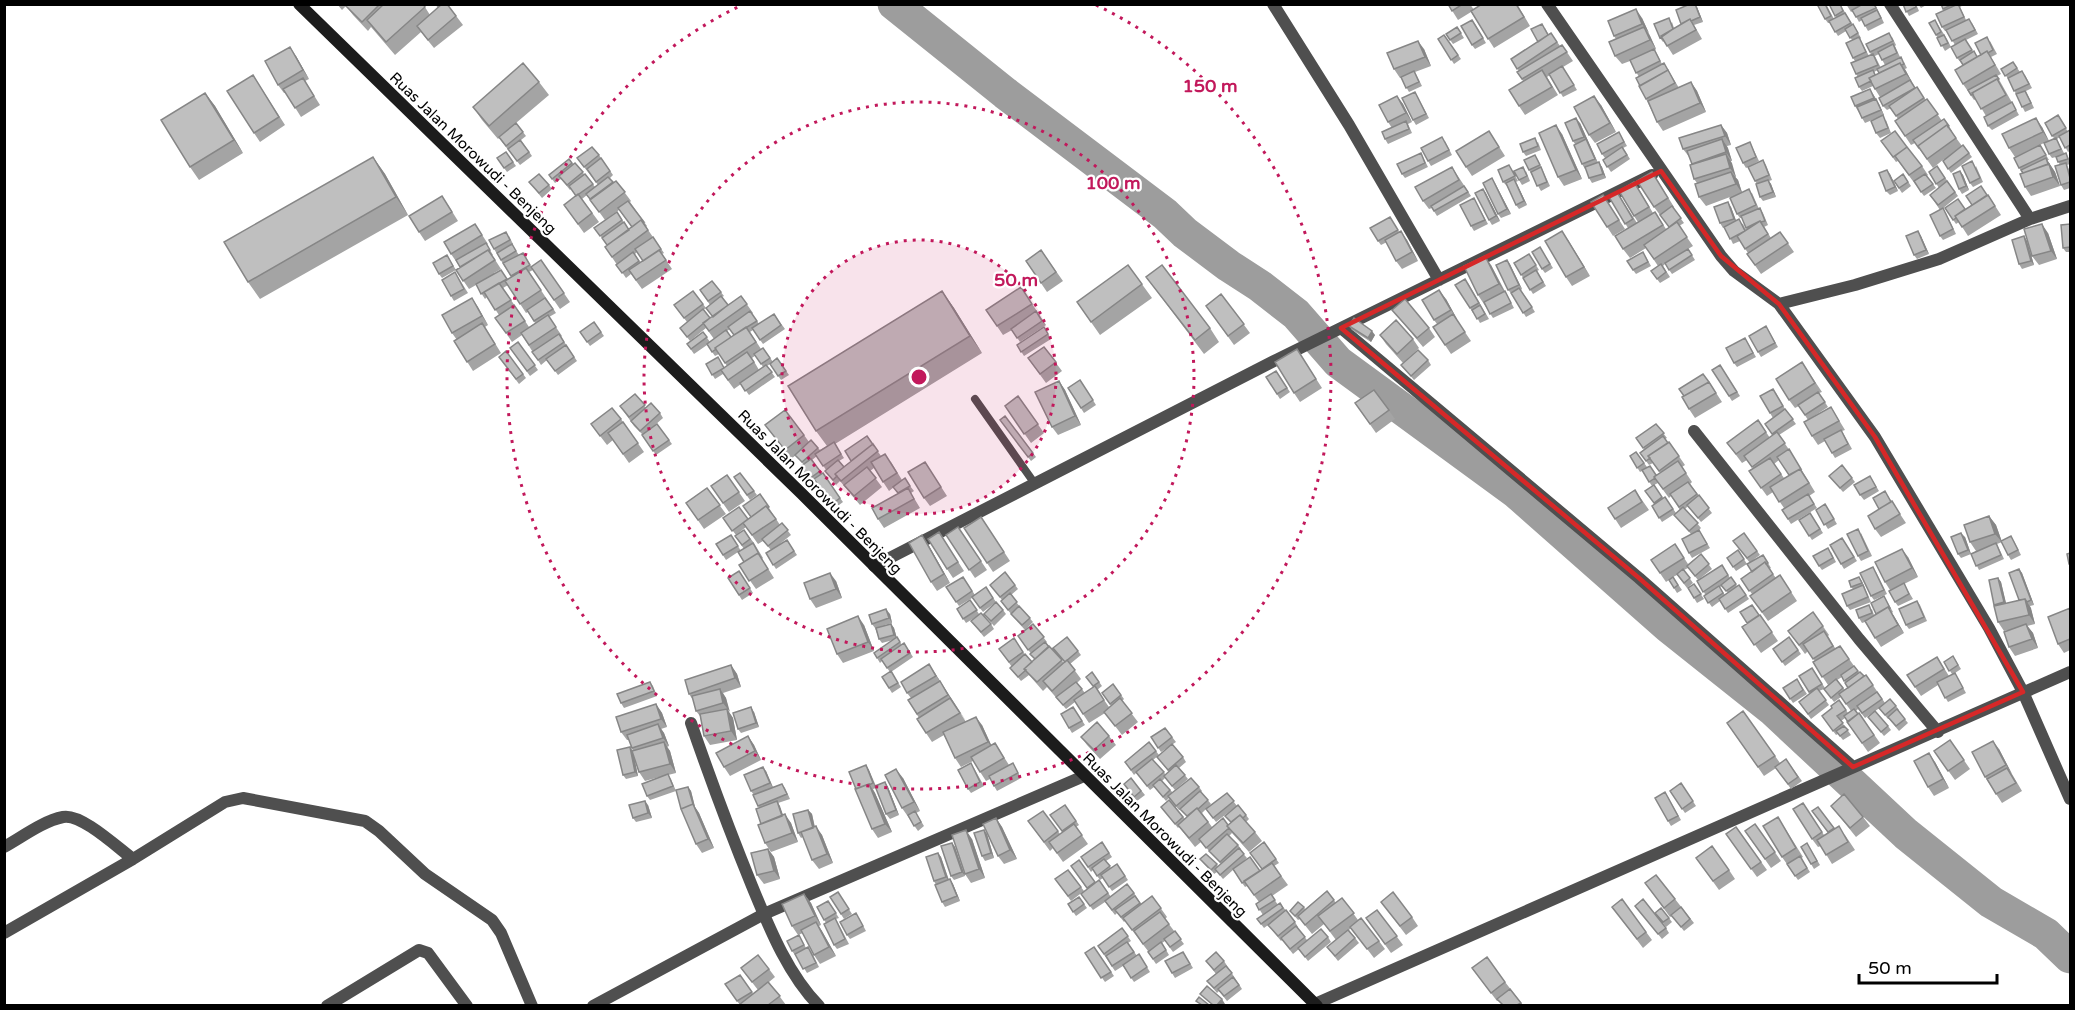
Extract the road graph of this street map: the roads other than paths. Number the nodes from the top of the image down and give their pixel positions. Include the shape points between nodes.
1 (299, 4) edge
2 (1272, 4) edge
3 (1564, 4) edge
4 (1890, 4) edge
5 (1550, 9) edge
6 (1661, 171) junction
7 (2070, 206) edge
8 (2030, 219) junction
9 (1439, 280) junction
10 (1779, 304) junction
11 (1341, 328) junction
12 (975, 399) dead end
13 (1694, 431) dead end
14 (1035, 484) junction
15 (874, 566) junction
16 (2070, 672) edge
17 (2023, 692) junction
18 (691, 723) dead end
19 (1938, 732) junction
20 (1853, 767) junction
21 (1084, 776) junction
22 (2070, 799) edge
23 (4, 847) edge
24 (133, 859) junction
25 (764, 914) junction
26 (4, 933) edge
27 (330, 1005) edge
28 (467, 1005) edge
29 (532, 1005) edge
30 (593, 1005) edge
31 (819, 1005) edge
32 (1316, 1005) edge

1 - 15 main road, Ruas Jalan Morowudi - Benjeng
2 - 9 street via 1349,125
3 - 5 street
4 - 8 street
5 - 6 street
6 - 9 street
6 - 10 street via 1734,271
7 - 8 street
8 - 10 street via 1939,260
9 - 11 street
10 - 17 street via 1875,437
11 - 14 street
11 - 20 street via 1639,578
12 - 14 lane
13 - 19 street
14 - 15 street
15 - 21 main road, Ruas Jalan Morowudi - Benjeng
16 - 17 street
17 - 19 street
17 - 22 street
18 - 25 street
19 - 20 street
20 - 32 street
21 - 25 street
21 - 32 main road, Ruas Jalan Morowudi - Benjeng
23 - 24 street via 65,816 81,820
24 - 26 street
24 - 29 street via 233,799 365,821 425,874 492,920
25 - 30 street
25 - 31 street via 808,995
27 - 28 street via 419,950 428,953

